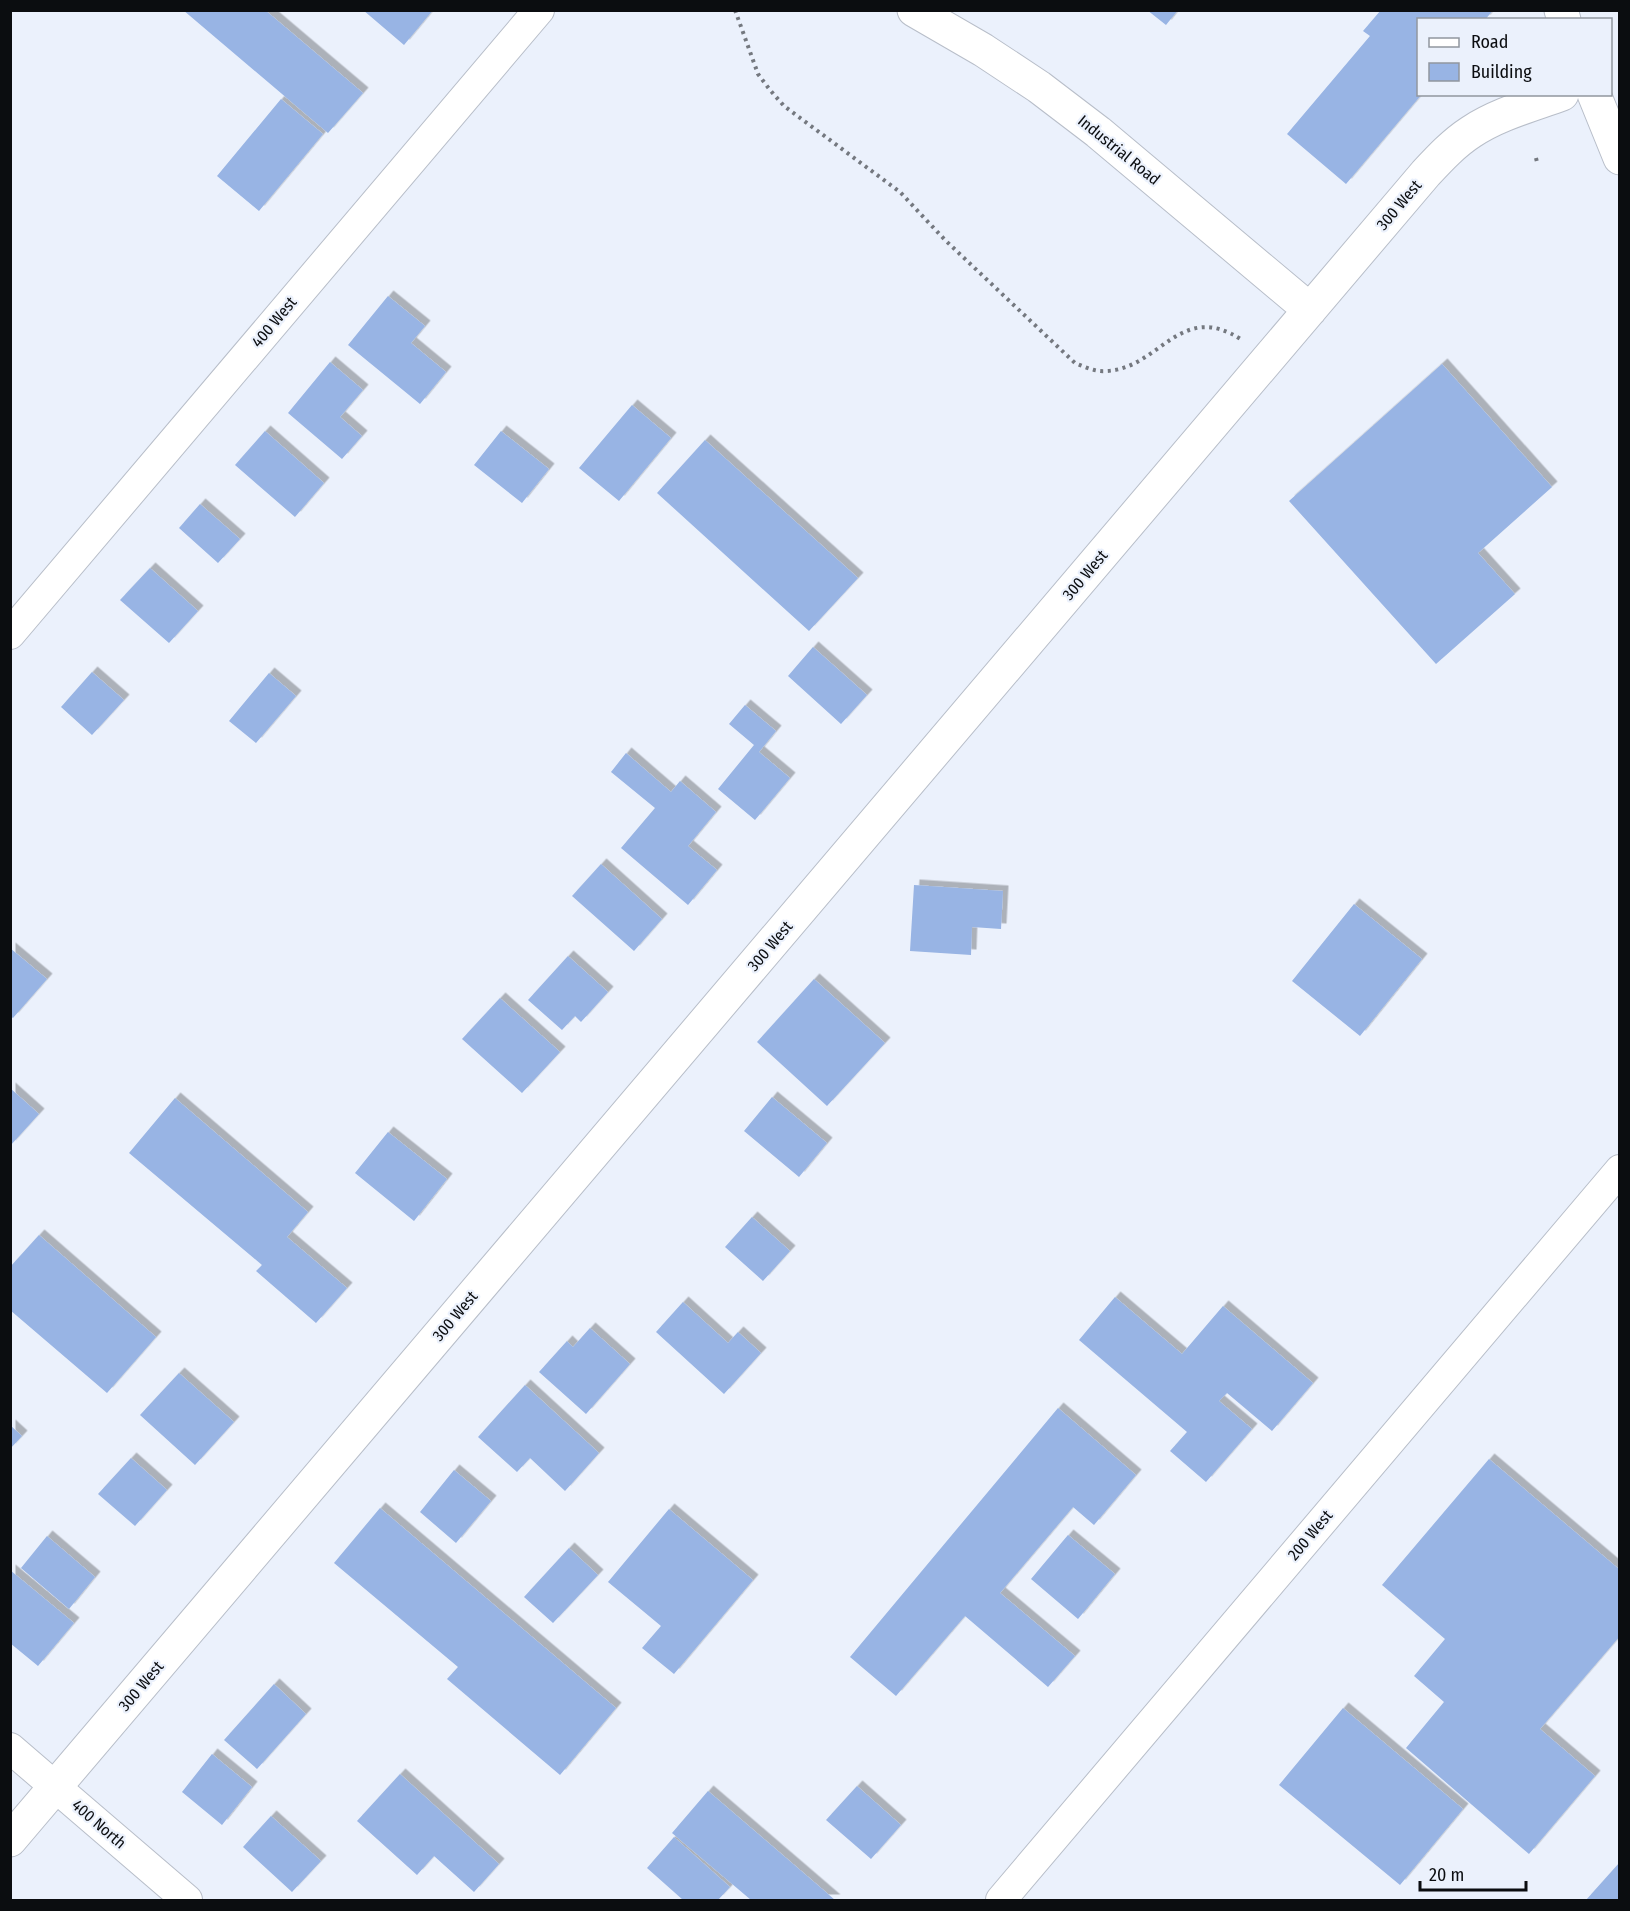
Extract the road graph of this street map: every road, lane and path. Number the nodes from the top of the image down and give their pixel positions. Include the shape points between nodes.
1 (538, 10) edge
2 (735, 10) edge
3 (914, 10) edge
4 (1556, 96) edge
5 (1595, 96) edge
6 (1620, 158) edge
7 (1310, 310) junction
8 (1269, 358) junction
9 (10, 634) edge
10 (1620, 1170) edge
11 (10, 1748) edge
12 (56, 1787) junction
13 (10, 1840) edge
14 (187, 1900) edge
15 (1001, 1900) edge

1 - 9 street, 400 West
2 - 8 path via 758,74 784,106 900,192 1075,363 1088,369 1121,369 1182,332 1206,327 1221,329
3 - 7 street, Industrial Road via 1012,69 1098,132
4 - 7 street, 300 West via 1496,118 1447,150
5 - 6 street
7 - 8 street, 300 West
8 - 12 street, 300 West
10 - 15 street, 200 West
11 - 12 street, 400 North
12 - 13 street, 300 West
12 - 14 street, 400 North

